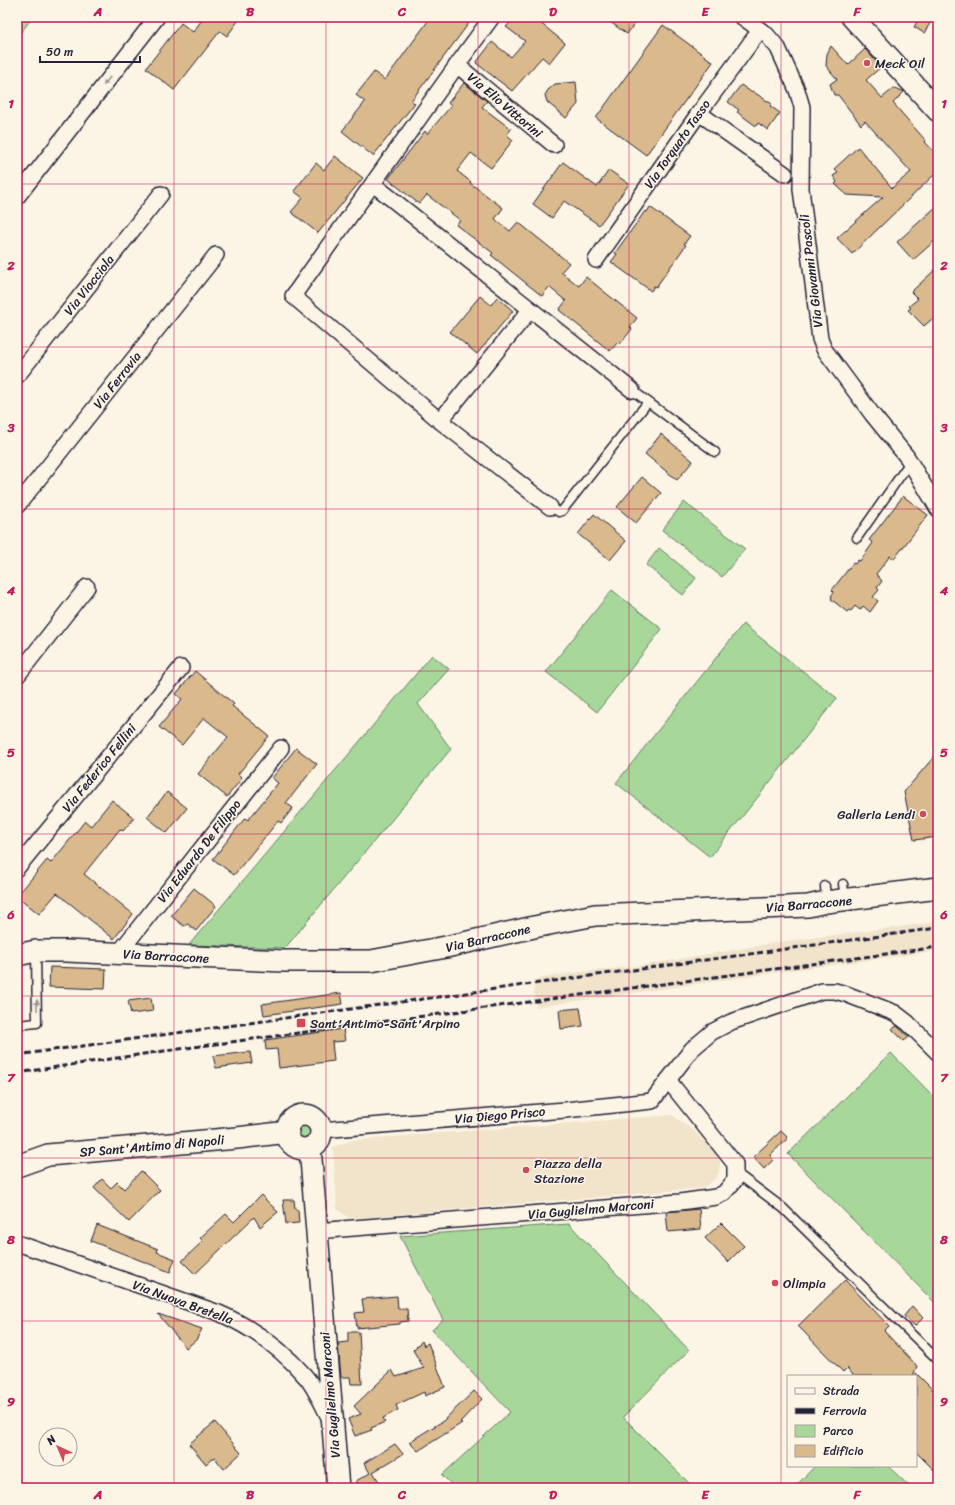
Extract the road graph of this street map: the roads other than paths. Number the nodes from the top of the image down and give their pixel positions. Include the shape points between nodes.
1 (157, 17) edge
2 (492, 17) edge
3 (742, 17) edge
4 (852, 17) edge
5 (760, 30) junction
6 (457, 64) junction
7 (938, 111) edge
8 (699, 113) junction
9 (554, 145) dead end
10 (785, 174) dead end
11 (373, 184) junction
12 (161, 194) dead end
13 (17, 196) edge
14 (216, 254) dead end
15 (596, 260) dead end
16 (530, 310) junction
17 (17, 376) edge
18 (632, 390) joint
19 (648, 402) junction
20 (440, 422) junction
21 (714, 452) dead end
22 (910, 462) junction
23 (17, 506) edge
24 (550, 507) joint
25 (938, 509) edge
26 (857, 538) dead end
27 (87, 587) dead end
28 (181, 668) dead end
29 (17, 676) edge
30 (281, 748) dead end
31 (17, 868) edge
32 (938, 888) edge
33 (26, 953) edge
34 (118, 954) junction
35 (17, 1025) edge
36 (938, 1052) edge
37 (668, 1080) junction
38 (321, 1130) junction
39 (288, 1132) junction
40 (308, 1148) junction
41 (17, 1166) edge
42 (735, 1172) junction
43 (316, 1231) junction
44 (17, 1243) edge
45 (938, 1360) edge
46 (333, 1423) junction
47 (338, 1488) edge

1 -> 13 street
2 - 6 street
3 - 5 street, Via Giovanni Pascoli
4 - 7 street
5 - 8 street, Via Torquato Tasso
5 - 22 street, Via Giovanni Pascoli via 778,48 797,90 802,108 801,188 820,339 824,349
6 - 9 street, Via Elio Vittorini
6 - 11 street
8 - 10 street
8 - 15 street, Via Torquato Tasso
11 - 16 street
11 - 20 street via 293,296
12 - 17 street, Via Viocciola
14 - 23 street, Via Ferrovia
16 - 18 street
16 - 20 street
18 - 19 lane
19 - 21 lane
19 - 24 lane via 562,511
20 - 24 street
22 - 25 street, Via Giovanni Pascoli
22 - 26 lane
27 - 29 street
28 - 31 street, Via Federico Fellini
30 - 34 street, Via Eduardo De Filippo
32 - 34 street, Via Barraccone via 835,893 808,906 596,915 371,961 284,962
33 - 34 street, Via Barraccone via 66,951
35 -> 33 lane via 37,1024
36 - 37 street, Via Diego Prisco via 895,1013 846,994 822,991 731,1022 712,1032 692,1049
37 - 38 street, Via Diego Prisco via 652,1101
37 - 42 street via 735,1164
38 - 39 street via 314,1118 306,1115 293,1120
38 - 40 street via 317,1143
39 - 40 street via 294,1145
39 - 41 street, SP Sant'Antimo di Napoli via 48,1155
40 - 43 street, Via Guglielmo Marconi via 311,1158
42 - 43 street, Via Guglielmo Marconi via 735,1180 724,1193 716,1197
42 - 45 lane via 783,1208
43 - 46 street, Via Guglielmo Marconi
44 - 46 street, Via Nuova Bretella via 243,1324 277,1348 306,1377
46 - 47 street, Via Guglielmo Marconi

